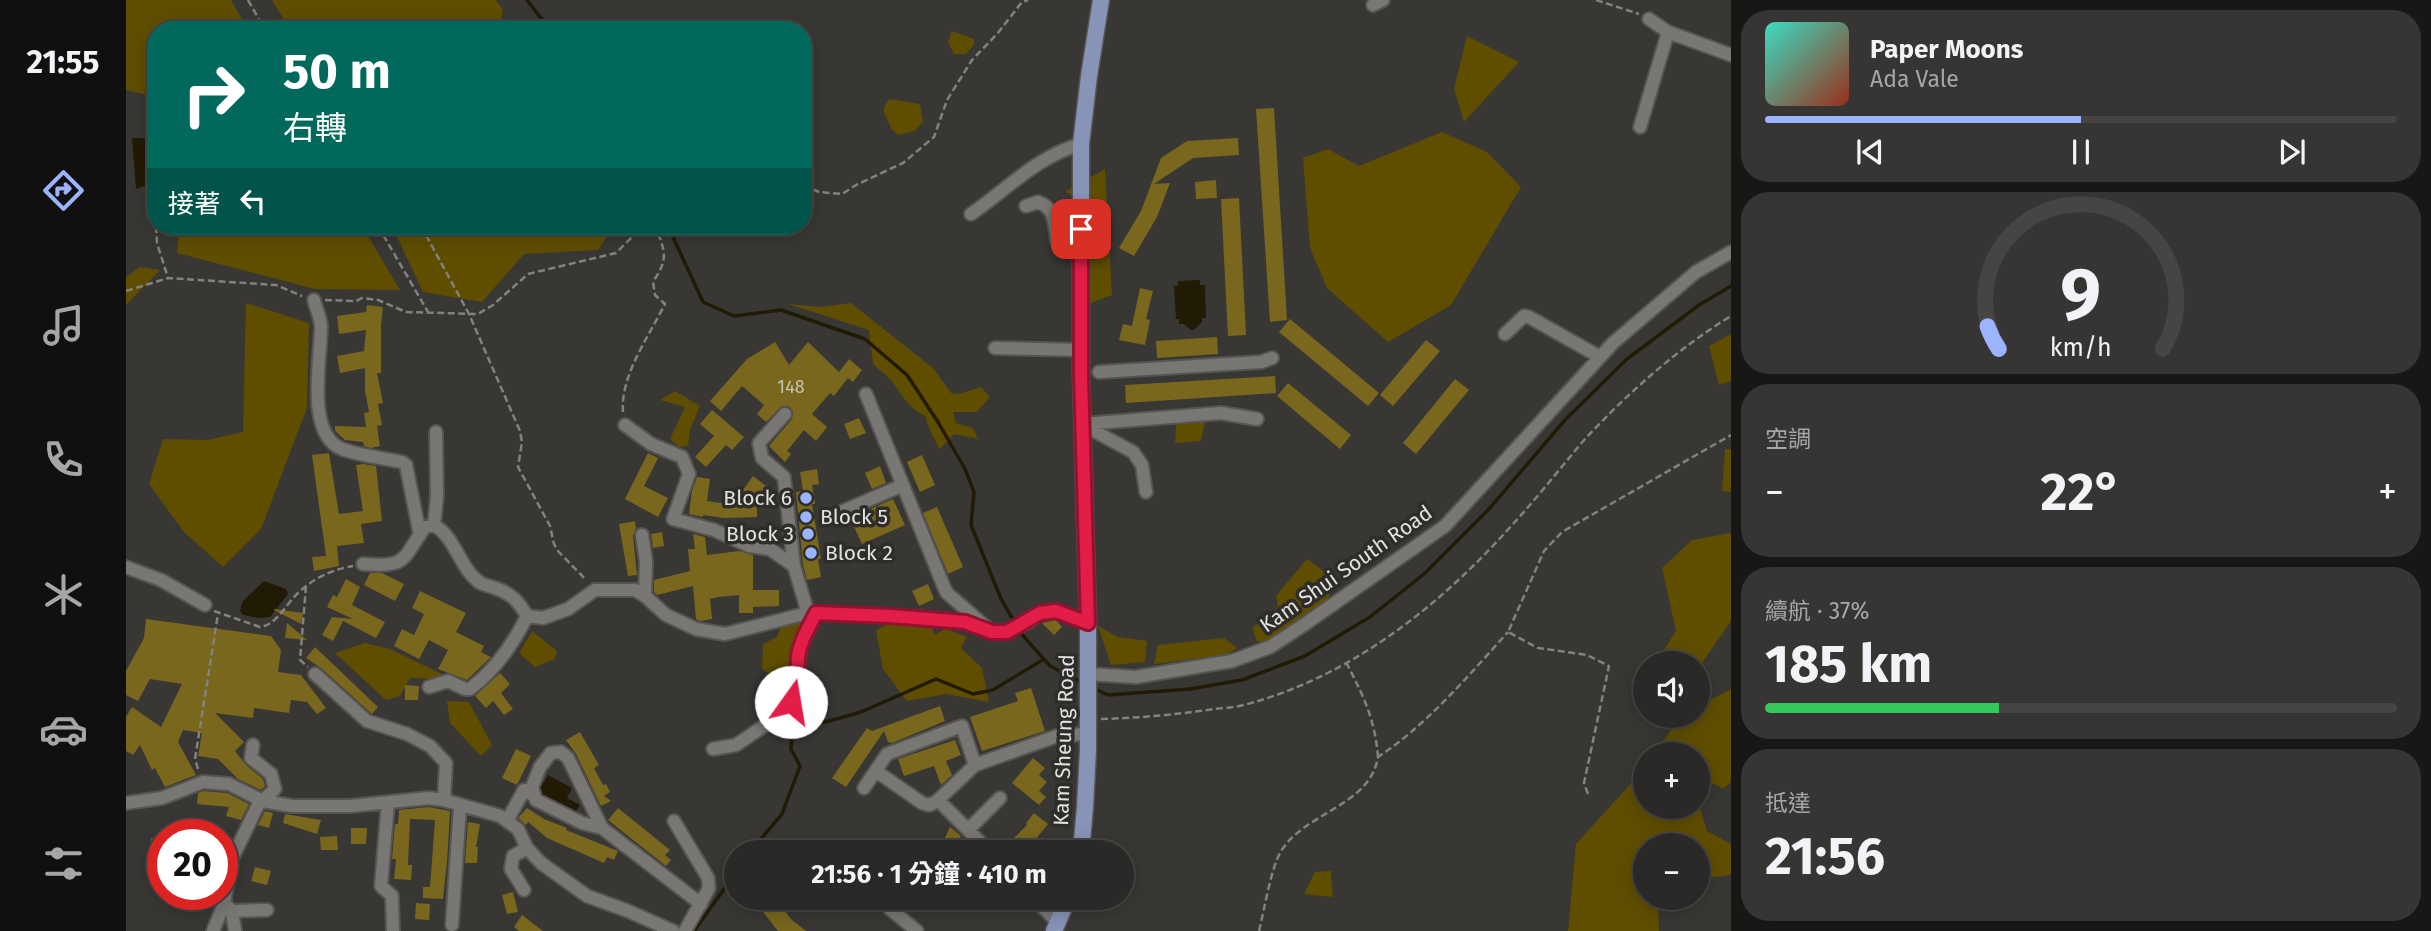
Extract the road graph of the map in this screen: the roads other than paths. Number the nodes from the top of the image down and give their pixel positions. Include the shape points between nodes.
1 (1101, 0) edge
2 (1649, 19) road end
3 (1668, 32) junction
4 (1731, 55) edge
5 (1640, 127) dead end
6 (1081, 144) junction
7 (1026, 206) dead end
8 (971, 214) dead end
9 (1081, 229) junction
10 (1731, 252) edge
11 (314, 300) road end
12 (1504, 334) dead end
13 (995, 348) dead end
14 (1081, 350) junction
15 (1600, 357) junction
16 (1272, 358) dead end
17 (1099, 372) dead end
18 (866, 394) dead end
19 (785, 414) dead end
20 (1257, 419) dead end
21 (1083, 424) junction
22 (625, 425) road end
23 (436, 432) dead end
24 (903, 485) junction
25 (1146, 492) dead end
26 (841, 512) dead end
27 (433, 525) junction
28 (420, 535) junction
29 (642, 535) dead end
30 (363, 564) road end
31 (794, 566) junction
32 (126, 567) edge
33 (645, 596) junction
34 (205, 605) road end
35 (812, 613) junction
36 (527, 616) junction
37 (1088, 623) junction
38 (992, 632) junction
39 (315, 674) road end
40 (1087, 676) junction
41 (429, 687) dead end
42 (1087, 727) junction
43 (253, 745) dead end
44 (713, 749) dead end
45 (975, 765) junction
46 (876, 771) junction
47 (864, 788) dead end
48 (533, 795) junction
49 (1000, 798) dead end
50 (444, 800) junction
51 (938, 800) junction
52 (263, 801) junction
53 (388, 802) junction
54 (126, 803) edge
55 (460, 806) junction
56 (507, 821) junction
57 (674, 821) dead end
58 (602, 828) junction
59 (968, 830) junction
60 (978, 840) edge
61 (1082, 840) edge
62 (238, 846) edge
63 (527, 848) junction
64 (524, 890) dead end
65 (701, 904) junction
66 (238, 909) edge
67 (227, 910) edge
68 (229, 910) edge
69 (267, 910) dead end
70 (891, 910) edge
71 (1043, 910) edge
72 (1063, 910) edge
73 (453, 925) dead end
74 (1056, 927) edge
75 (213, 931) edge
76 (235, 931) edge
77 (393, 931) edge
78 (673, 931) edge
79 (685, 931) edge
80 (917, 931) edge

1 - 6 main road, Kam Sheung Road
2 - 3 street
3 - 4 street
3 - 5 street
6 - 8 street via 1043,158
6 - 9 main road, Kam Sheung Road
7 - 9 street via 1038,202 1050,208 1057,242
9 - 14 main road, Kam Sheung Road
10 - 15 street, Kam Shui South Road via 1696,272
11 - 28 street via 321,323 318,411 322,427 330,442 342,449 405,465
12 - 15 street via 1520,318 1529,317
13 - 14 street
14 - 21 main road, Kam Sheung Road
15 - 40 street, Kam Shui South Road via 1445,526 1270,647 1232,662 1136,677
16 - 17 street
18 - 24 street
19 - 31 street via 759,443 762,458 784,477
20 - 21 street via 1221,413
21 - 25 street via 1133,452 1142,465
21 - 37 main road, Kam Sheung Road
22 - 31 street via 651,444 682,457 689,474 673,519 770,550
23 - 27 street
24 - 26 street
24 - 38 street via 947,593
27 - 28 street
27 - 36 street via 441,529 479,582 519,601
28 - 30 street via 402,561 387,566
29 - 33 street
31 - 35 street
32 - 34 street
33 - 35 street via 666,615 696,629 725,634
33 - 36 street via 635,590 595,590 568,609 543,618
35 - 38 street via 965,622
35 - 44 street via 798,656 800,678 791,702 736,745
36 - 41 street via 501,659 470,689 448,681
37 - 38 street via 1056,611 1040,613 1007,632
37 - 40 main road, Kam Sheung Road
39 - 50 street via 367,721 430,746 446,763
40 - 42 main road, Kam Sheung Road
42 - 45 street
42 - 61 main road, Kam Sheung Road
43 - 52 street via 251,758 271,774 274,783 275,789
45 - 46 street via 961,726 887,754
45 - 51 street
46 - 47 street
46 - 51 street via 922,803
48 - 56 street via 524,790
48 - 58 street via 582,823
48 - 58 street via 540,767 551,753 561,752
49 - 59 street
50 - 53 street
50 - 55 street
51 - 59 street
52 - 53 street via 292,806
52 - 54 street via 229,783 203,782 162,798
52 - 62 street
53 - 77 street via 380,887 392,896
55 - 56 street
55 - 73 street
56 - 63 street via 518,829
57 - 65 street via 708,878 709,888
58 - 65 street
59 - 60 street
63 - 64 street via 513,856 511,869
63 - 78 street via 587,896
65 - 79 street
66 - 69 street
67 - 75 street
68 - 76 street
70 - 80 street
71 - 74 street
72 - 74 main road

